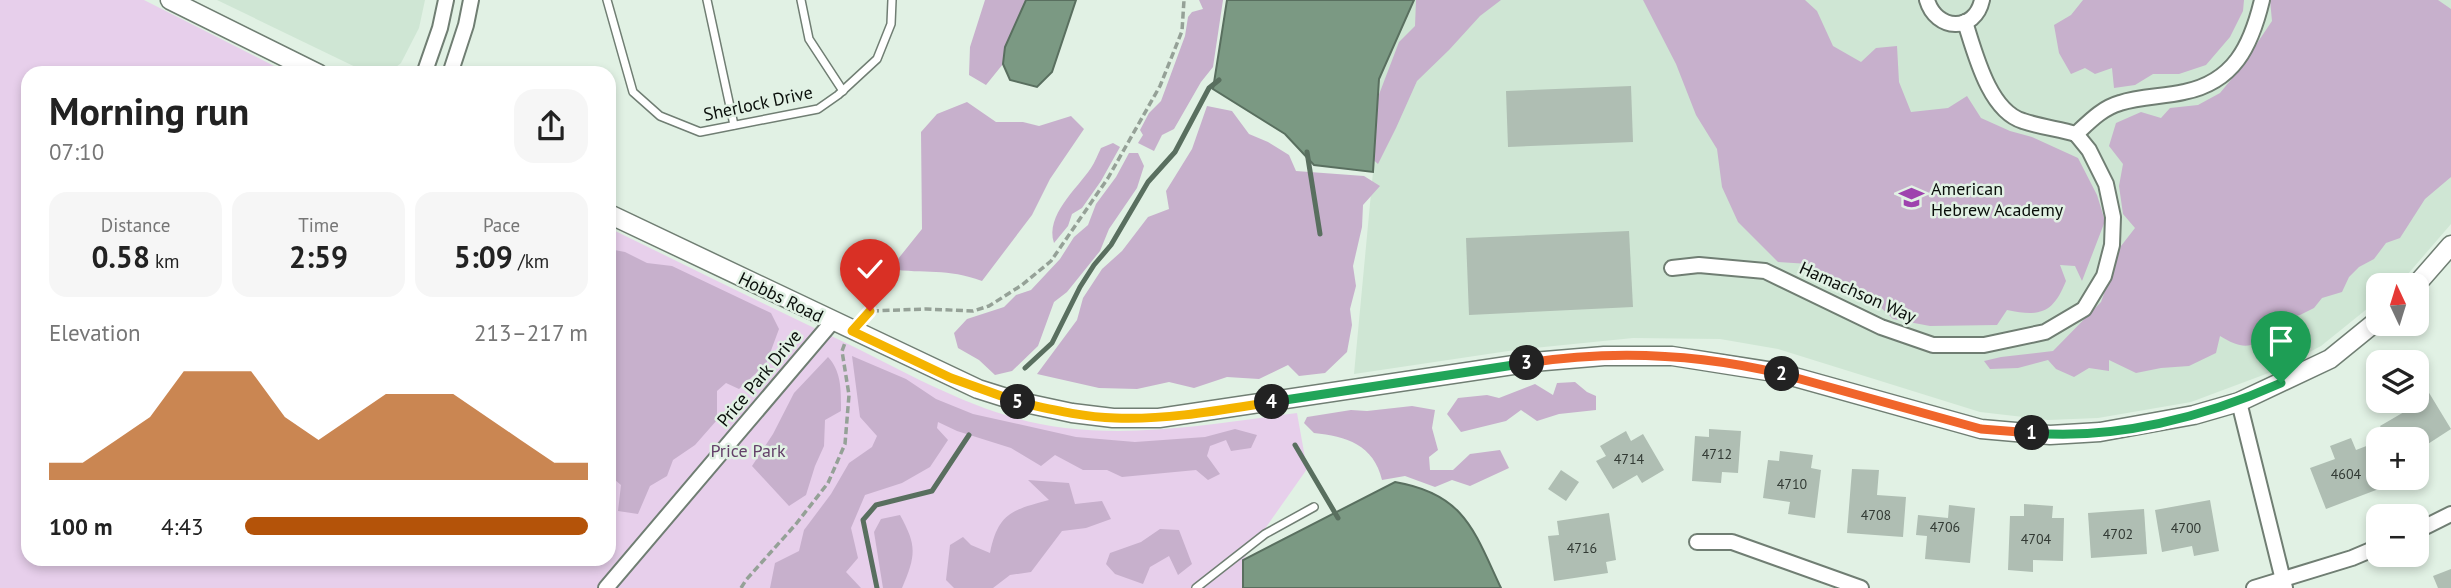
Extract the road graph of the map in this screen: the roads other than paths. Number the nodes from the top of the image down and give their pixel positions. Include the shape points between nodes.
1 (170, 0) edge
2 (446, 0) edge
3 (471, 0) edge
4 (607, 0) edge
5 (707, 0) edge
6 (800, 0) edge
7 (892, 0) edge
8 (1927, 0) edge
9 (1982, 0) edge
10 (2262, 0) edge
11 (1965, 22) junction
12 (303, 66) edge
13 (427, 66) edge
14 (453, 66) edge
15 (842, 91) junction
16 (734, 125) junction
17 (2076, 134) junction
18 (616, 217) edge
19 (2451, 245) edge
20 (1672, 268) dead end
21 (2426, 273) edge
22 (833, 321) junction
23 (2366, 330) edge
24 (2239, 402) junction
25 (1314, 507) dead end
26 (2451, 514) edge
27 (2429, 525) edge
28 (1697, 542) dead end
29 (2366, 552) edge
30 (2284, 584) edge
31 (606, 588) edge
32 (1196, 588) edge
33 (1861, 588) edge
34 (2254, 588) edge

1 - 12 street
2 - 13 street
3 - 14 street
4 - 16 lane, Sherlock Drive via 633,92 660,116 699,132
5 - 16 lane
6 - 15 lane via 809,39
7 - 15 lane, Sherlock Drive via 891,24 877,59
8 - 11 street via 1930,10 1944,22
9 - 11 street via 1977,13
10 - 17 street via 2256,25 2238,60 2219,79 2184,92 2119,103 2096,115
11 - 17 street via 2000,106 2021,121
15 - 16 lane, Sherlock Drive via 818,109
17 - 20 street, Hamachson Way via 2106,184 2113,217 2112,245 2104,276 2084,309 2045,332 1984,345 1933,345 1881,327 1765,271 1699,265
18 - 22 street, Hobbs Road
19 - 21 street
22 - 24 street, Hobbs Road via 978,389 1051,410 1113,418 1159,418 1532,362 1604,356 1672,356 1739,365 1981,429 2050,435 2150,425
22 - 31 street, Price Park Drive
23 - 24 street, Hobbs Road via 2330,359
24 - 30 street
25 - 32 lane via 1265,534
26 - 27 street
28 - 33 street via 1732,542
29 - 30 street
30 - 34 street

